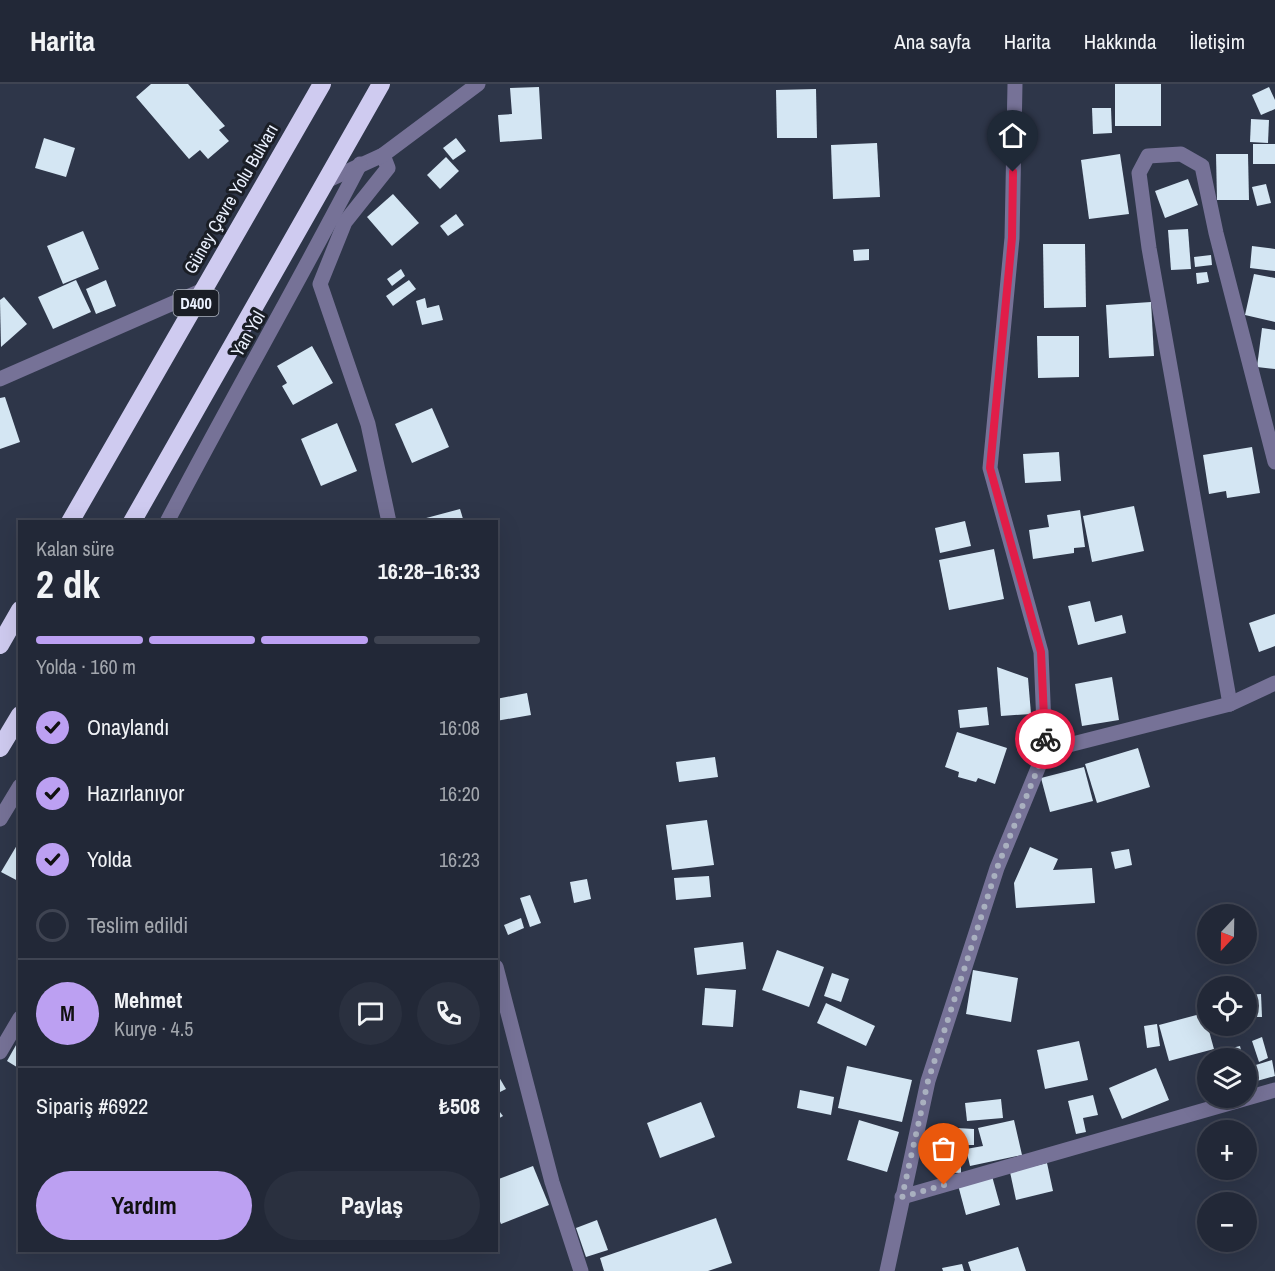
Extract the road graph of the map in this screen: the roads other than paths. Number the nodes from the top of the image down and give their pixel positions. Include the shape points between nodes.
1 (322, 84) edge
2 (381, 84) edge
3 (478, 84) edge
4 (1015, 84) edge
5 (383, 155) junction
6 (360, 164) junction
7 (324, 182) junction
8 (203, 290) junction
9 (0, 379) edge
10 (1271, 434) edge
11 (1275, 462) edge
12 (71, 520) edge
13 (133, 520) edge
14 (168, 520) edge
15 (389, 520) edge
16 (18, 614) edge
17 (0, 645) edge
18 (1275, 683) edge
19 (1230, 704) junction
20 (18, 718) edge
21 (0, 748) edge
22 (1045, 751) junction
23 (18, 789) edge
24 (0, 819) edge
25 (498, 975) edge
26 (18, 1021) edge
27 (0, 1052) edge
28 (1275, 1090) edge
29 (902, 1197) junction
30 (581, 1271) edge
31 (887, 1271) edge

1 - 8 highway, Güney Çevre Yolu Bulvarı / D400
2 - 7 highway, D400
3 - 5 street
4 - 22 street via 1012,238 990,468 1041,652
5 - 6 street
5 - 15 street via 388,168 345,222 320,284 368,424
6 - 7 street
6 - 14 street, Yan Yol
7 - 13 highway, D400
8 - 9 street
8 - 12 highway, Güney Çevre Yolu Bulvarı / D400
10 - 11 street
10 - 19 street via 1216,233 1202,166 1181,154 1149,156 1139,173 1149,248
16 - 17 highway
18 - 19 street
19 - 22 street
20 - 21 highway
22 - 29 street via 997,868 928,1081
23 - 24 street
25 - 30 street via 552,1182
26 - 27 street
28 - 29 street
29 - 31 street

